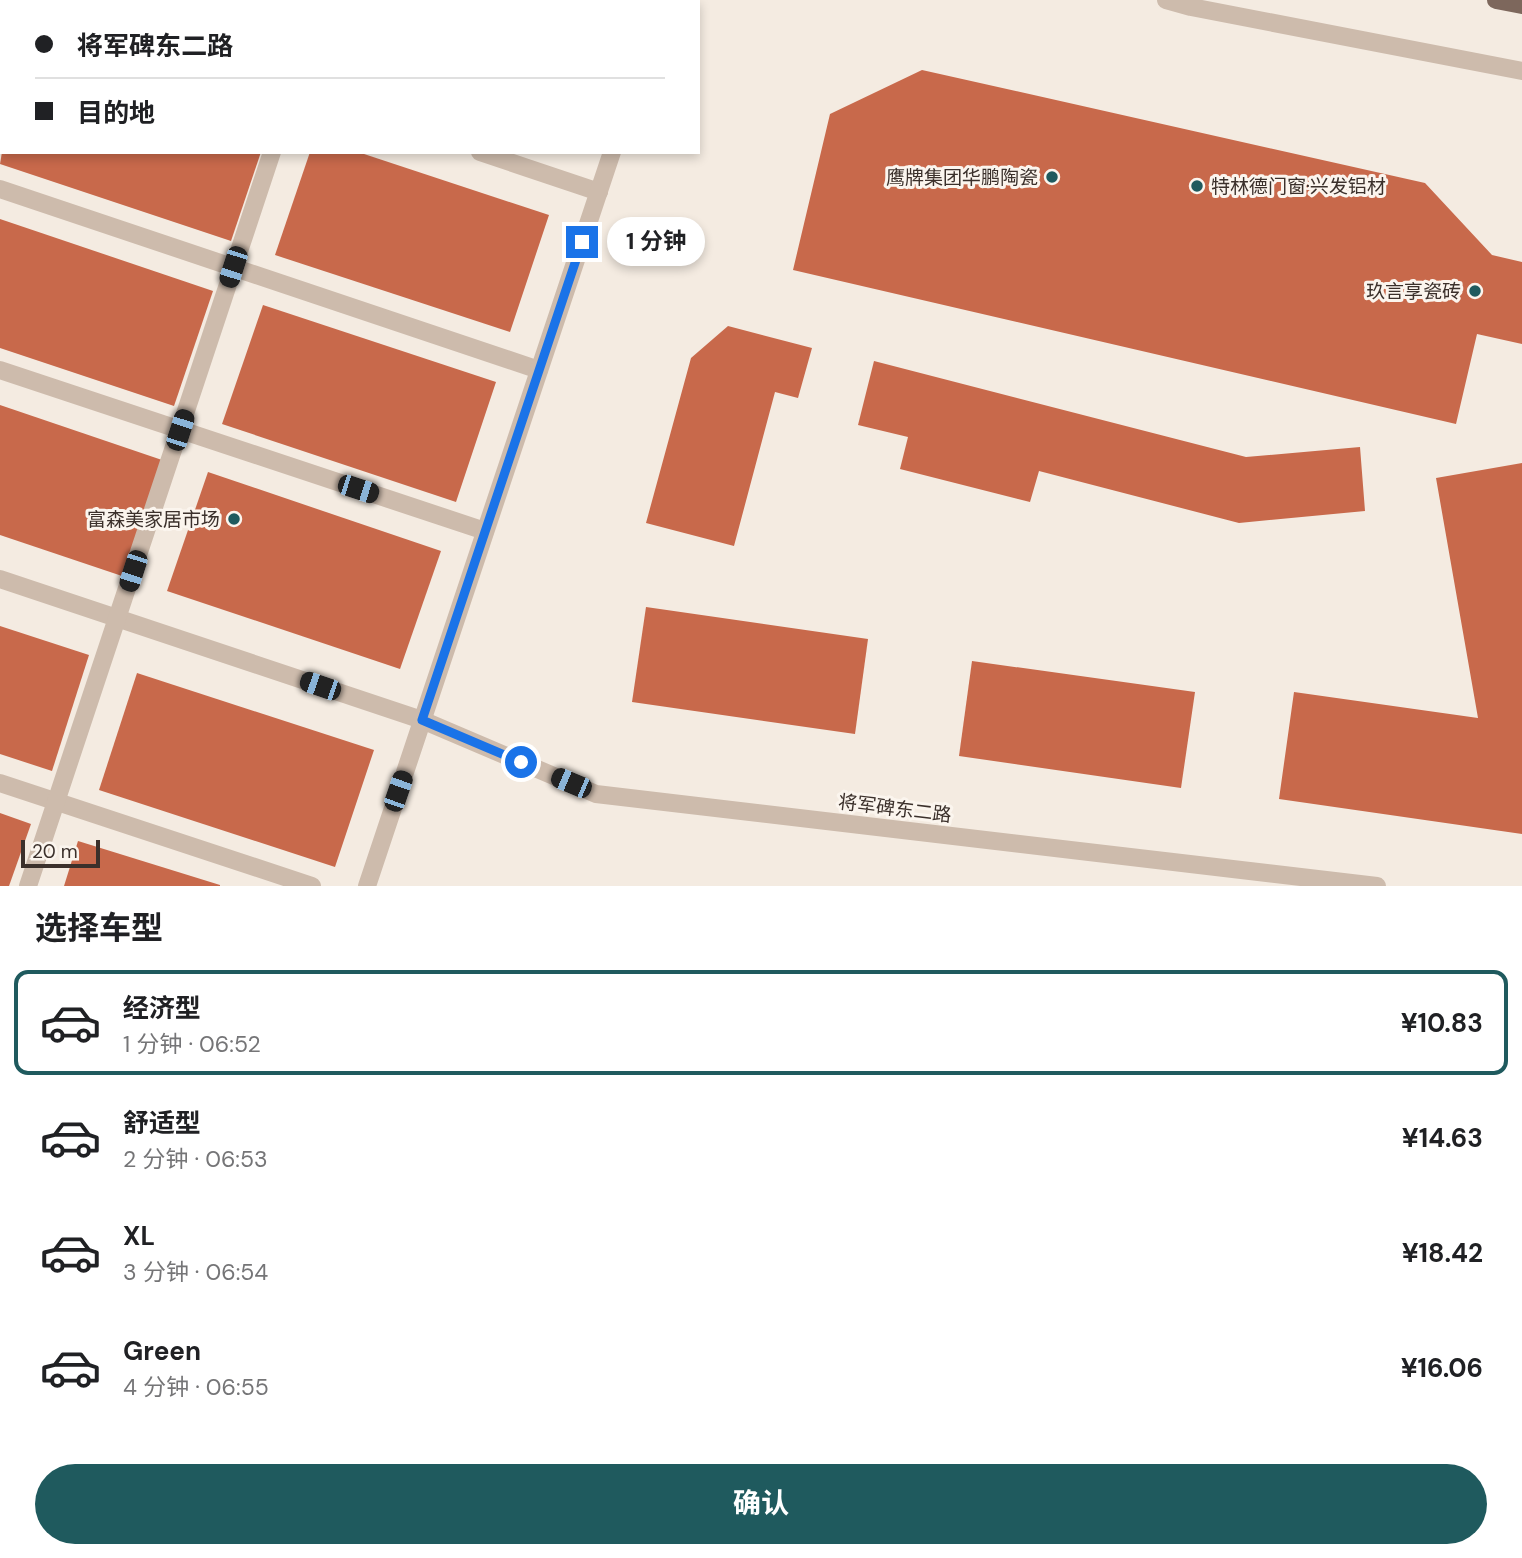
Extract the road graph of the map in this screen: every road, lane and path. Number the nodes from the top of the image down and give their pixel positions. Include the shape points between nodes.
1 (1166, 0) edge
2 (1496, 0) edge
3 (1522, 5) edge
4 (1522, 71) edge
5 (271, 154) edge
6 (486, 154) edge
7 (611, 154) edge
8 (0, 189) edge
9 (598, 192) junction
10 (233, 267) junction
11 (0, 370) edge
12 (539, 370) junction
13 (180, 430) junction
14 (485, 531) junction
15 (0, 579) edge
16 (117, 618) junction
17 (422, 720) junction
18 (0, 783) edge
19 (56, 802) junction
20 (28, 886) edge
21 (312, 886) edge
22 (367, 886) edge
23 (1377, 886) edge

1 - 4 street
2 - 3 main road
5 - 10 street
6 - 9 street
7 - 9 street
8 - 10 street
9 - 12 street
10 - 12 street
10 - 13 street
11 - 13 street
12 - 14 street
13 - 14 street
13 - 16 street
14 - 17 street
15 - 16 street, 将军碑东二路
16 - 17 street, 将军碑东二路
16 - 19 street
17 - 22 street
17 - 23 street, 将军碑东二路 via 596,794
18 - 19 street
19 - 20 street
19 - 21 street

